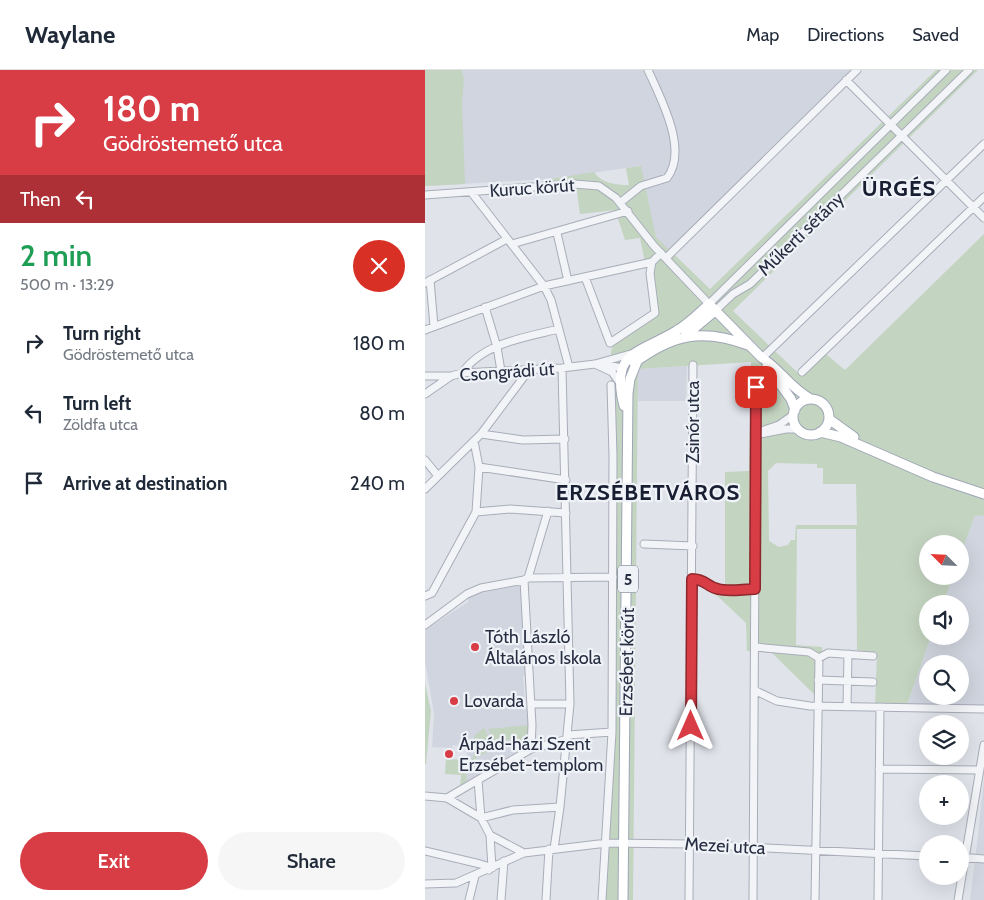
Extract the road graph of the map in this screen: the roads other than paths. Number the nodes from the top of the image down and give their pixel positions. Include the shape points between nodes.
1 (648, 70) edge
2 (857, 70) edge
3 (946, 70) edge
4 (969, 70) edge
5 (846, 80) junction
6 (890, 124) junction
7 (902, 136) junction
8 (984, 144) edge
9 (947, 180) junction
10 (472, 193) junction
11 (425, 195) edge
12 (984, 197) edge
13 (621, 202) junction
14 (973, 207) junction
15 (628, 211) junction
16 (984, 218) edge
17 (557, 233) junction
18 (509, 242) junction
19 (663, 255) junction
20 (652, 262) junction
21 (585, 277) junction
22 (428, 281) edge
23 (568, 281) junction
24 (544, 286) junction
25 (485, 307) junction
26 (713, 307) junction
27 (434, 326) junction
28 (559, 329) junction
29 (425, 330) edge
30 (676, 340) junction
31 (751, 346) junction
32 (497, 347) junction
33 (636, 356) junction
34 (762, 358) junction
35 (595, 364) junction
36 (693, 365) dead end
37 (566, 368) junction
38 (621, 368) junction
39 (529, 370) junction
40 (501, 371) junction
41 (756, 372) dead end
42 (801, 372) dead end
43 (462, 373) junction
44 (425, 376) edge
45 (451, 376) junction
46 (616, 384) junction
47 (435, 385) junction
48 (628, 393) junction
49 (425, 394) edge
50 (811, 399) junction
51 (794, 412) junction
52 (829, 419) junction
53 (628, 423) junction
54 (798, 429) junction
55 (820, 432) junction
56 (481, 434) junction
57 (755, 435) junction
58 (565, 438) junction
59 (474, 441) junction
60 (873, 450) junction
61 (425, 460) edge
62 (479, 467) junction
63 (438, 476) junction
64 (566, 480) junction
65 (425, 489) edge
66 (984, 494) edge
67 (476, 512) junction
68 (547, 512) junction
69 (567, 513) junction
70 (644, 544) dead end
71 (693, 546) junction
72 (613, 577) junction
73 (567, 578) junction
74 (526, 579) junction
75 (692, 579) junction
76 (755, 589) junction
77 (425, 596) edge
78 (425, 625) edge
79 (755, 647) junction
80 (848, 654) junction
81 (873, 656) dead end
82 (819, 658) junction
83 (818, 680) junction
84 (848, 681) junction
85 (873, 682) dead end
86 (754, 690) junction
87 (531, 704) junction
88 (570, 704) junction
89 (817, 706) junction
90 (847, 707) junction
91 (880, 708) junction
92 (984, 709) edge
93 (612, 732) junction
94 (568, 737) junction
95 (984, 745) edge
96 (531, 749) junction
97 (879, 769) junction
98 (980, 770) junction
99 (478, 780) junction
100 (425, 796) edge
101 (447, 798) junction
102 (560, 807) junction
103 (481, 818) junction
104 (490, 835) junction
105 (967, 835) edge
106 (625, 842) junction
107 (607, 843) junction
108 (690, 844) junction
109 (753, 848) junction
110 (551, 849) junction
111 (816, 850) junction
112 (425, 852) edge
113 (524, 853) junction
114 (879, 854) junction
115 (919, 856) edge
116 (969, 858) edge
117 (984, 859) edge
118 (504, 861) junction
119 (491, 869) junction
120 (475, 876) junction
121 (425, 884) edge
122 (960, 885) edge
123 (469, 900) edge
124 (501, 900) edge
125 (546, 900) edge
126 (602, 900) edge
127 (623, 900) edge
128 (689, 900) edge
129 (753, 900) edge
130 (815, 900) edge
131 (877, 900) edge
132 (958, 900) edge

1 - 13 street via 671,128 674,163 667,178 641,186
2 - 5 street
3 - 6 street, Műkerti sétány
4 - 7 street, Műkerti sétány
5 - 6 street
5 - 19 street
6 - 7 street
6 - 26 street, Műkerti sétány
7 - 9 street
7 - 26 street, Műkerti sétány via 750,284
8 - 9 street
9 - 14 street
9 - 34 street
10 - 11 street, Kuruc körút
10 - 13 street, Kuruc körút via 590,184 605,188
10 - 18 street
12 - 14 street
13 - 15 street, Kuruc körút
14 - 16 street
14 - 42 street
15 - 17 street
15 - 19 street, Kuruc körút
17 - 18 street
17 - 23 street
18 - 22 street
18 - 24 street
19 - 20 street
19 - 26 street, Kuruc körút
20 - 21 street
20 - 21 street via 650,273 655,313 610,343
21 - 23 street
22 - 27 street
23 - 24 street
24 - 25 street
24 - 28 street
25 - 27 street
25 - 32 street
26 - 30 main road via 692,332
26 - 31 main road
26 - 33 main road
27 - 29 street
28 - 32 street
28 - 37 street
30 - 31 main road via 713,335
30 - 33 main road
31 - 34 main road
32 - 40 street
32 - 43 street via 472,361
33 - 35 street, Csongrádi út
33 - 38 main road
33 - 48 main road, Erzsébet körút / 5
34 - 50 main road
34 - 51 main road via 791,398
35 - 37 street, Csongrádi út
35 - 38 street, Csongrádi út
35 - 46 street via 612,372
36 - 71 street, Zsinór utca
37 - 39 street, Csongrádi út
37 - 58 street
38 - 46 main road, Erzsébet körút / 5
38 - 48 main road
39 - 40 street, Csongrádi út
39 - 56 street
40 - 43 street, Csongrádi út
41 - 57 street
43 - 45 street, Csongrádi út
44 - 45 street
44 - 47 street
45 - 47 street, Csongrádi út
46 - 53 main road, Erzsébet körút / 5
46 - 72 street
47 - 49 street, Csongrádi út
48 - 53 main road, Erzsébet körút / 5
50 - 51 main road via 801,402
50 - 52 main road via 824,404
51 - 54 main road
51 - 57 street via 779,424
52 - 55 main road
52 - 60 main road
53 - 106 main road, Erzsébet körút / 5
54 - 55 main road via 809,435
54 - 57 street
55 - 60 main road
56 - 58 street via 523,440
56 - 59 street
57 - 76 street
58 - 64 street
59 - 62 street
59 - 63 street
60 - 66 main road via 933,477
61 - 63 street
62 - 64 street
62 - 67 street
63 - 65 street
64 - 69 street
67 - 68 street via 509,509
67 - 77 street via 432,593
68 - 69 street
68 - 74 street
69 - 73 street
70 - 71 street
71 - 75 street, Zsinór utca
72 - 73 street
72 - 93 street
73 - 74 street
73 - 88 street
74 - 78 street via 467,594
74 - 87 street
75 - 76 street via 704,580 719,590
75 - 108 street, Zsinór utca
76 - 79 street
79 - 82 street via 809,652
79 - 86 street
80 - 81 street
80 - 82 street via 828,653
80 - 84 street
82 - 83 street
83 - 84 street
83 - 89 street
84 - 85 street
84 - 90 street
86 - 89 street via 777,701
86 - 109 street
87 - 88 street
87 - 96 street
88 - 94 street
89 - 90 street
89 - 111 street
90 - 91 street
91 - 92 street
91 - 97 street
93 - 94 street
93 - 107 street
94 - 96 street
94 - 102 street
95 - 98 street
96 - 99 street
97 - 98 street
97 - 114 street
98 - 105 street
99 - 101 street
99 - 103 street
100 - 101 street
101 - 103 street
102 - 103 street via 513,810
102 - 110 street
103 - 104 street
104 - 113 street
104 - 119 street
106 - 107 street, Mezei utca
106 - 108 street, Mezei utca
106 - 127 main road, 5
107 - 110 street, Mezei utca
107 - 126 street
108 - 109 street, Mezei utca
108 - 128 street, Zsinór utca
109 - 111 street, Mezei utca
109 - 129 street
110 - 113 street, Mezei utca
110 - 125 street
111 - 114 street, Mezei utca
111 - 130 street
112 - 119 street
113 - 118 street, Mezei utca
114 - 115 street, Mezei utca
114 - 131 street
116 - 117 street
118 - 119 street, Mezei utca
118 - 124 street
119 - 120 street, Mezei utca
120 - 121 street, Mezei utca via 456,883
120 - 123 street
122 - 132 street

